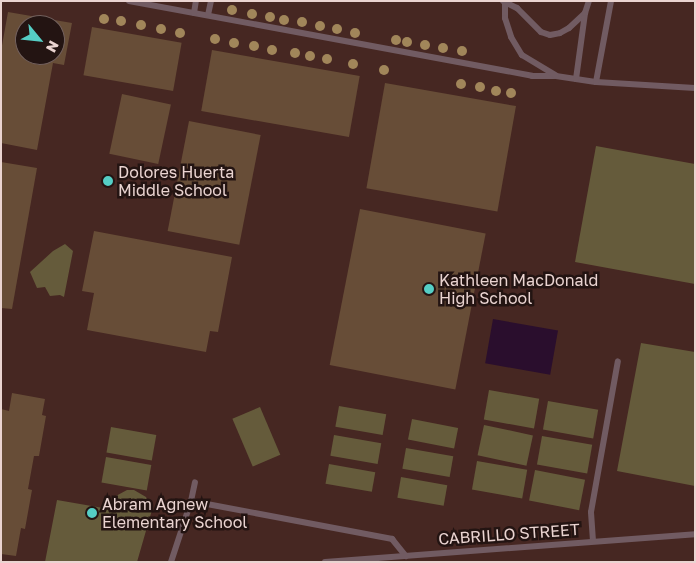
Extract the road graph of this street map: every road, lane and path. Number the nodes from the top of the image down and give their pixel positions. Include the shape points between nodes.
1 (129, 1) edge
2 (196, 1) edge
3 (211, 1) edge
4 (589, 1) edge
5 (611, 1) edge
6 (504, 2) edge
7 (194, 13) junction
8 (586, 13) junction
9 (208, 15) junction
10 (556, 76) junction
11 (576, 79) junction
12 (596, 82) junction
13 (695, 88) edge
14 (618, 361) dead end
15 (195, 482) dead end
16 (191, 501) junction
17 (695, 534) edge
18 (593, 541) junction
19 (406, 556) junction
20 (171, 562) edge
21 (325, 562) edge

1 - 7 lane
2 - 7 lane
3 - 9 lane
4 - 8 lane
5 - 12 lane
6 - 8 lane via 517,8 541,32 550,35 564,31
6 - 10 lane via 511,38 522,55
7 - 9 lane
8 - 11 lane
9 - 10 lane via 532,76
10 - 11 lane
11 - 12 lane
12 - 13 lane
14 - 18 lane via 591,512
15 - 16 lane
16 - 19 lane via 392,539
16 - 20 lane
17 - 18 lane, CABRILLO STREET
18 - 19 lane, CABRILLO STREET
19 - 21 lane, CABRILLO STREET

